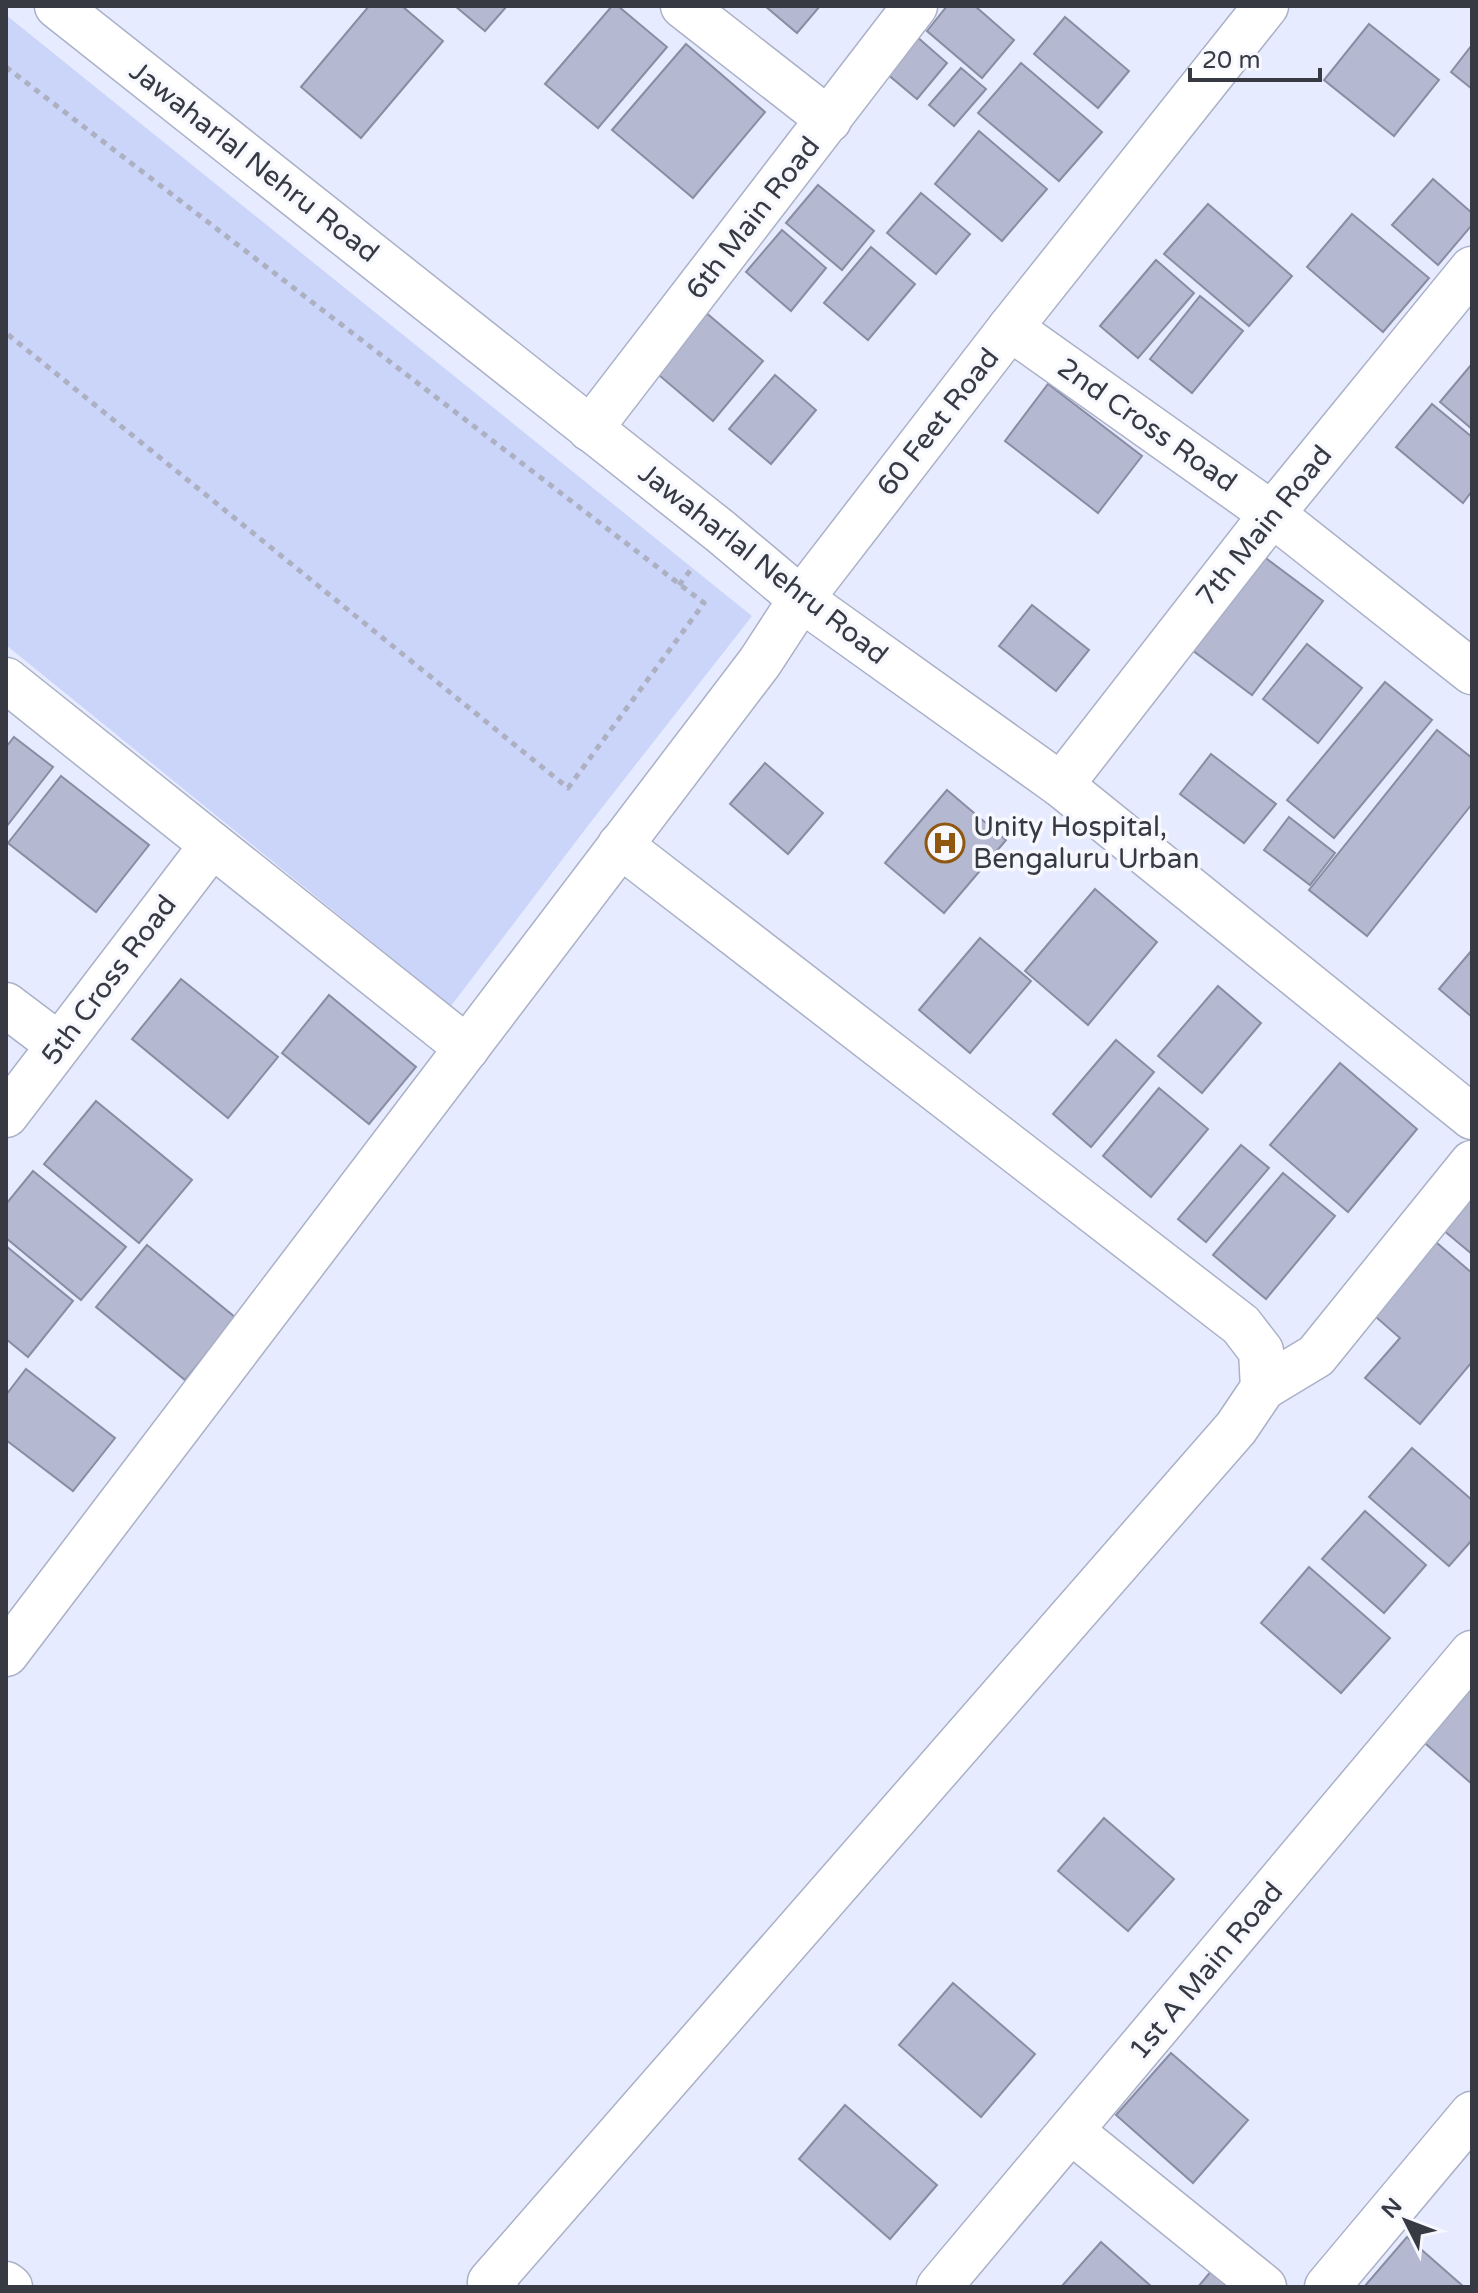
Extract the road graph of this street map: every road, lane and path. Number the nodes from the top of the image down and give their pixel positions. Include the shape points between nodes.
1 (57, 6) edge
2 (683, 6) edge
3 (915, 6) edge
4 (1266, 6) edge
5 (6, 67) edge
6 (829, 120) junction
7 (1472, 269) edge
8 (1010, 328) junction
9 (6, 333) edge
10 (590, 429) junction
11 (1272, 514) junction
12 (801, 599) junction
13 (1472, 672) edge
14 (6, 680) edge
15 (1061, 785) junction
16 (212, 845) junction
17 (620, 845) junction
18 (6, 1005) edge
19 (59, 1045) junction
20 (467, 1048) junction
21 (6, 1115) edge
22 (1472, 1117) edge
23 (1472, 1163) edge
24 (1263, 1388) junction
25 (1472, 1653) edge
26 (6, 1654) edge
27 (1472, 2114) edge
28 (1071, 2131) junction
29 (496, 2287) edge
30 (939, 2287) edge
31 (1264, 2287) edge
32 (1327, 2287) edge

1 - 10 street, Jawaharlal Nehru Road
2 - 6 street
3 - 6 street, 6th Main Road
4 - 8 street, 60 Feet Road
5 - 9 path via 704,603 568,788
6 - 10 street, 6th Main Road
7 - 11 street, 7th Main Road
8 - 11 street, 2nd Cross Road
8 - 12 street, 60 Feet Road
10 - 12 street, Jawaharlal Nehru Road
11 - 13 street, 2nd Cross Road
11 - 15 street, 7th Main Road
12 - 15 street, Jawaharlal Nehru Road
12 - 17 street, 60 Feet Road via 760,662
14 - 16 street
15 - 22 street, Jawaharlal Nehru Road
16 - 19 street, 5th Cross Road
16 - 20 street
17 - 20 street, 60 Feet Road
17 - 24 street via 1241,1325 1261,1351
18 - 19 street
19 - 21 street, 5th Cross Road
20 - 26 street, 60 Feet Road
23 - 24 street via 1316,1356
24 - 29 street via 1236,1428 490,2282
25 - 28 street, 1st A Main Road
27 - 32 street
28 - 30 street, 1st A Main Road
28 - 31 street

